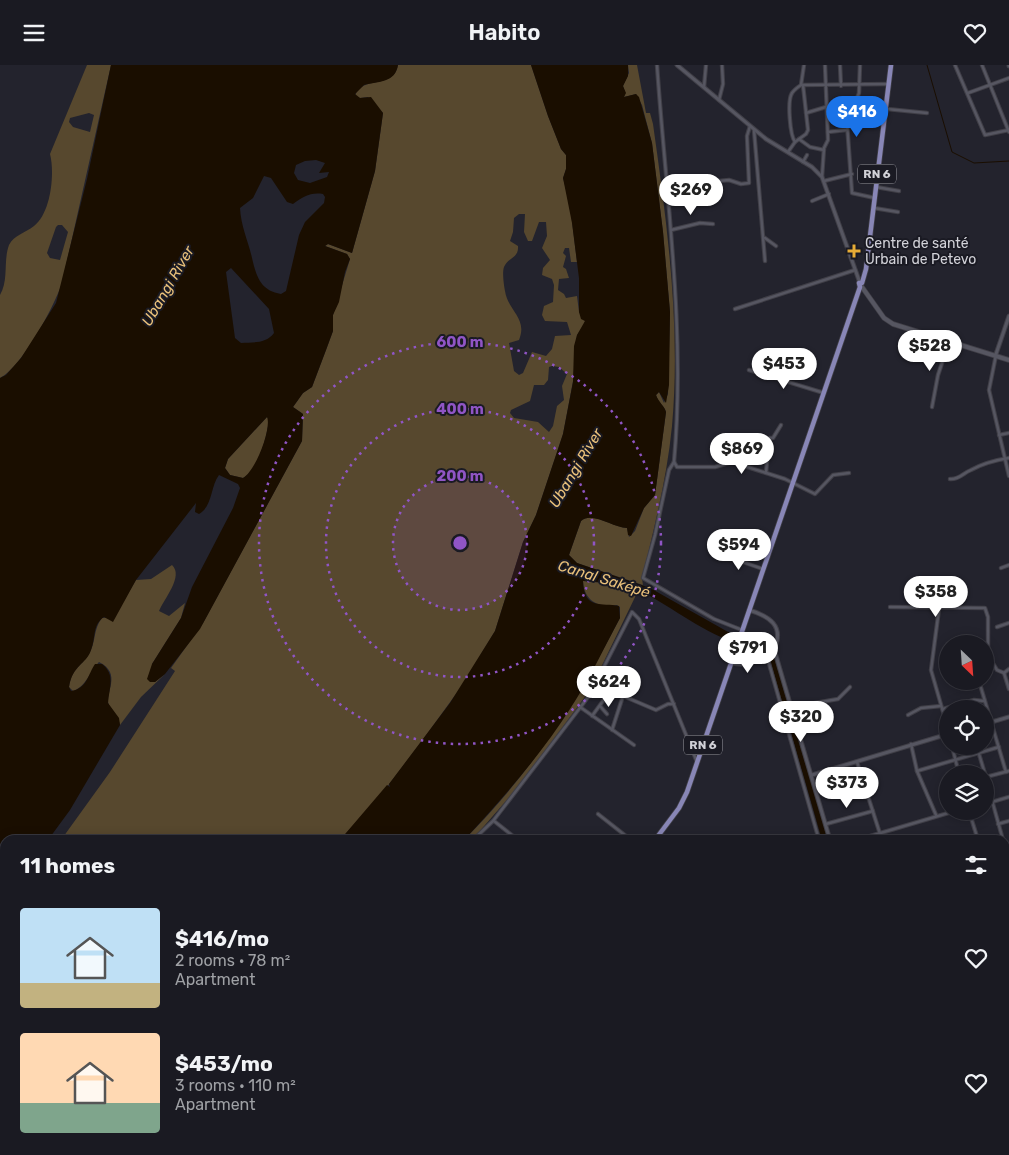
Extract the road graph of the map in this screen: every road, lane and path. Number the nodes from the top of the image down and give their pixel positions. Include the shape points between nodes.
1 (657, 65) edge
2 (677, 65) edge
3 (706, 65) edge
4 (722, 65) edge
5 (804, 65) edge
6 (825, 65) edge
7 (840, 65) edge
8 (860, 65) edge
9 (891, 65) edge
10 (955, 65) edge
11 (982, 65) edge
12 (1009, 78) edge
13 (861, 84) junction
14 (889, 84) junction
15 (802, 85) junction
16 (990, 85) junction
17 (825, 86) junction
18 (841, 86) junction
19 (704, 87) junction
20 (968, 93) junction
21 (719, 100) junction
22 (826, 107) junction
23 (885, 109) junction
24 (806, 113) junction
25 (927, 113) dead end
26 (750, 127) junction
27 (754, 130) junction
28 (846, 130) junction
29 (1009, 131) edge
30 (828, 132) junction
31 (799, 139) junction
32 (795, 142) junction
33 (824, 150) junction
34 (788, 153) junction
35 (807, 155) dead end
36 (802, 162) junction
37 (852, 174) junction
38 (823, 179) junction
39 (666, 186) junction
40 (876, 187) junction
41 (899, 191) dead end
42 (829, 194) junction
43 (875, 198) junction
44 (812, 201) dead end
45 (874, 208) junction
46 (898, 212) dead end
47 (713, 224) dead end
48 (671, 230) junction
49 (764, 238) junction
50 (776, 246) dead end
51 (765, 261) dead end
52 (855, 270) junction
53 (861, 285) junction
54 (735, 309) dead end
55 (1009, 316) edge
56 (932, 336) junction
57 (949, 341) junction
58 (996, 354) junction
59 (925, 359) dead end
60 (1009, 360) edge
61 (749, 370) dead end
62 (824, 393) junction
63 (932, 407) dead end
64 (780, 425) dead end
65 (1009, 433) edge
66 (999, 435) junction
67 (1007, 459) edge
68 (674, 462) junction
69 (766, 473) junction
70 (849, 473) dead end
71 (1009, 476) edge
72 (950, 479) dead end
73 (793, 482) junction
74 (720, 554) dead end
75 (1009, 565) edge
76 (1001, 568) dead end
77 (764, 569) junction
78 (890, 607) dead end
79 (939, 609) junction
80 (749, 610) junction
81 (1009, 623) edge
82 (997, 627) dead end
83 (741, 632) junction
84 (731, 663) junction
85 (1009, 669) edge
86 (1004, 673) junction
87 (597, 681) junction
88 (850, 687) dead end
89 (1009, 689) edge
90 (611, 690) junction
91 (623, 696) junction
92 (940, 700) edge
93 (674, 705) junction
94 (599, 706) junction
95 (580, 707) junction
96 (792, 707) junction
97 (939, 708) edge
98 (608, 714) dead end
99 (908, 715) dead end
100 (592, 716) junction
101 (1009, 717) edge
102 (994, 721) edge
103 (612, 731) junction
104 (994, 733) edge
105 (939, 736) edge
106 (911, 744) junction
107 (634, 745) dead end
108 (999, 747) junction
109 (994, 749) edge
110 (954, 755) edge
111 (976, 755) edge
112 (956, 761) junction
113 (697, 762) junction
114 (857, 762) junction
115 (957, 765) edge
116 (917, 771) junction
117 (1008, 772) edge
118 (994, 774) edge
119 (812, 775) junction
120 (1009, 797) edge
121 (994, 801) edge
122 (994, 809) edge
123 (873, 811) junction
124 (939, 814) edge
125 (598, 815) dead end
126 (936, 815) junction
127 (972, 820) edge
128 (493, 821) junction
129 (1009, 821) edge
130 (826, 824) junction
131 (998, 824) junction
132 (880, 834) junction
133 (478, 835) edge
134 (511, 835) edge
135 (624, 835) edge
136 (659, 835) edge
137 (818, 835) edge
138 (829, 835) edge
139 (876, 835) edge
140 (977, 835) edge
141 (1001, 835) edge

1 - 39 street
2 - 19 street
3 - 19 street
4 - 21 street via 723,83
5 - 15 street
6 - 17 street
7 - 18 street
8 - 13 street
9 - 14 main road, RN 6
10 - 20 street
11 - 16 street
12 - 16 street
13 - 14 street
13 - 18 street
13 - 28 street
14 - 23 main road, RN 6
15 - 17 street
15 - 24 street
15 - 32 street via 790,99 791,133
16 - 20 street
16 - 29 street
17 - 18 street
17 - 22 street
19 - 21 street
20 - 29 street via 985,135
21 - 26 street
22 - 24 street
22 - 30 street
23 - 25 street
23 - 40 main road, RN 6
24 - 31 street via 808,132
26 - 27 street
26 - 39 street via 747,136 750,183 729,180
27 - 34 street
27 - 49 street
28 - 30 street
28 - 37 street
30 - 33 street
31 - 32 street
31 - 33 street via 810,147
32 - 34 street
33 - 38 street
34 - 36 street
35 - 36 street
36 - 38 street
37 - 38 street
37 - 43 street via 853,194
38 - 42 street
39 - 48 street
40 - 41 street
40 - 43 main road, RN 6
42 - 44 street
42 - 52 street
43 - 45 main road, RN 6
45 - 46 street
45 - 53 main road, RN 6
47 - 48 street via 700,223
48 - 68 street via 679,353
49 - 50 street
49 - 51 street
52 - 53 street
52 - 54 street
53 - 56 main road via 888,322
53 - 62 main road, RN 6
55 - 58 street
56 - 57 main road
56 - 59 street
57 - 58 main road
57 - 63 street
58 - 60 main road
58 - 66 street via 989,391
61 - 62 street
62 - 73 main road, RN 6
64 - 69 street via 773,438 769,438
65 - 66 street
66 - 67 street
67 - 71 street
67 - 72 street
68 - 69 street via 677,467 715,467 732,462
68 - 83 street via 669,470 643,578
69 - 73 street
70 - 73 street via 832,475 815,493
73 - 77 main road, RN 6
74 - 77 street
75 - 76 street
77 - 80 main road, RN 6
78 - 79 street
79 - 86 street via 986,609 990,657 997,670
79 - 92 street via 930,663
80 - 83 main road, RN 6
80 - 96 street via 766,615 777,627 774,649
81 - 82 street
83 - 84 main road, RN 6
84 - 113 main road, RN 6
84 - 137 street via 747,665 768,660
85 - 86 street
86 - 89 street
87 - 90 street
87 - 93 street via 630,613 634,613
87 - 95 street
88 - 96 street via 838,699
90 - 91 street
90 - 94 street
91 - 93 street via 656,710 668,704
91 - 103 street
93 - 113 street
94 - 98 street
94 - 100 street
95 - 100 street
95 - 128 street
96 - 119 street
97 - 99 street via 921,708
100 - 103 street
101 - 102 street
103 - 107 street
104 - 108 street
105 - 106 street
106 - 114 street
106 - 116 street
108 - 109 street
108 - 117 street
110 - 112 street
111 - 112 street
112 - 115 street
112 - 116 street
113 - 136 main road, RN 6 via 683,801
114 - 119 street
114 - 123 street
116 - 126 street
117 - 118 street
119 - 130 street
120 - 121 street
122 - 131 street
123 - 130 street
123 - 132 street
124 - 126 street
125 - 135 street
126 - 132 street
127 - 140 street
128 - 133 street
128 - 134 street
129 - 131 street
130 - 138 street
131 - 141 street
132 - 139 street

